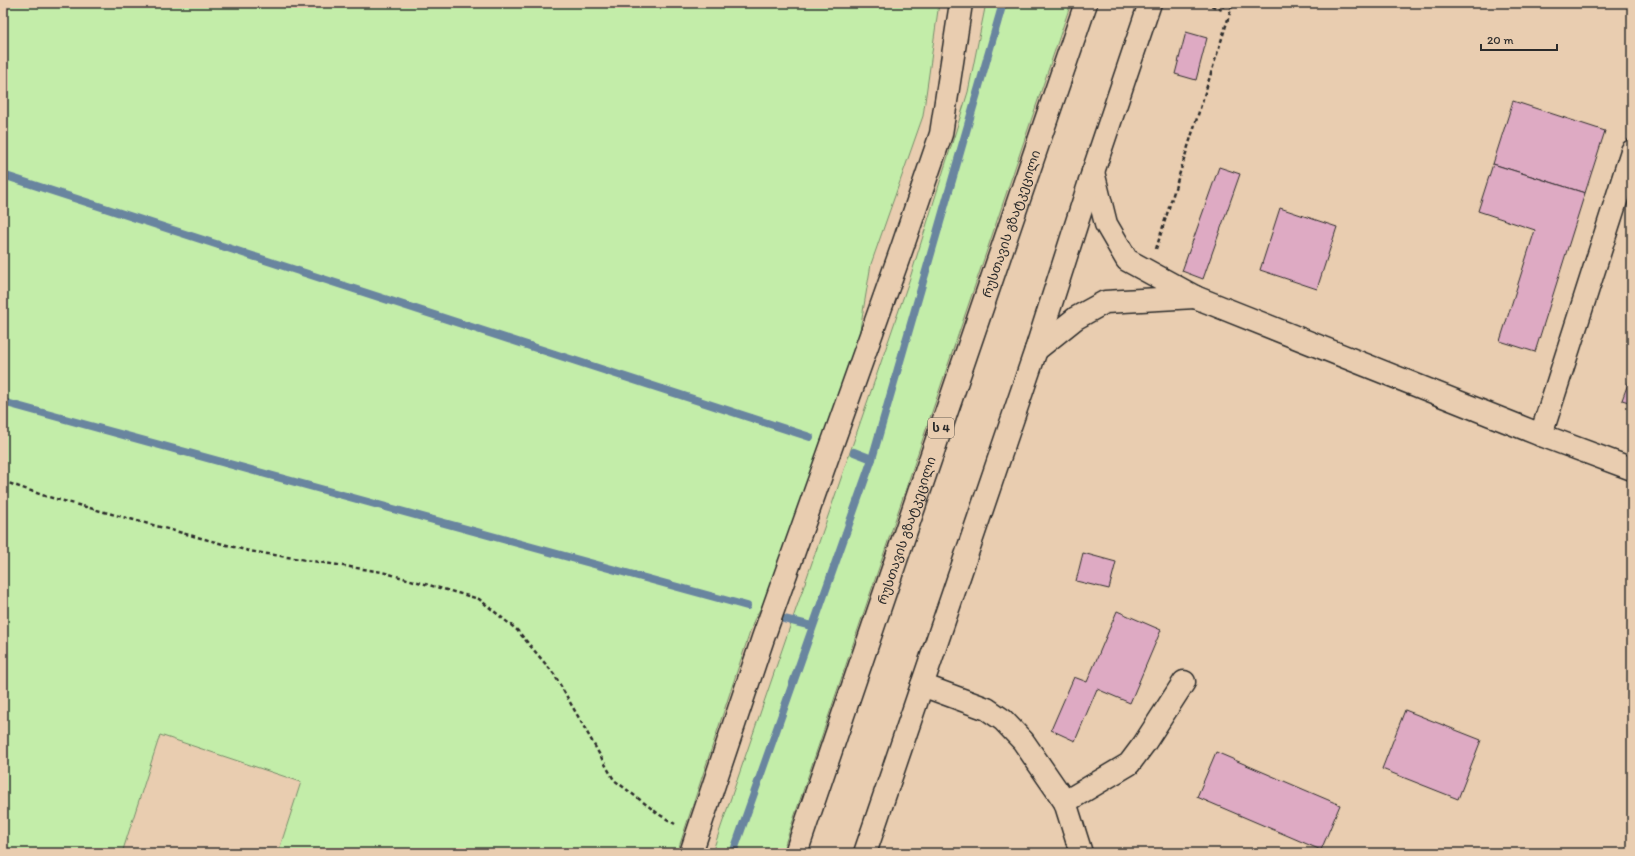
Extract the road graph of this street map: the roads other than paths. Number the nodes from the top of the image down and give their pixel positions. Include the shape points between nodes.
1 (961, 3) edge
2 (1086, 3) edge
3 (1150, 3) edge
4 (1632, 151) edge
5 (1093, 172) junction
6 (1195, 297) junction
7 (1036, 350) junction
8 (1541, 435) junction
9 (1632, 469) edge
10 (1184, 682) dead end
11 (922, 685) junction
12 (1065, 802) junction
13 (693, 845) edge
14 (796, 853) edge
15 (865, 853) edge
16 (1081, 853) edge

1 - 13 main road via 941,134 763,638
2 - 14 main road, რუსთავის გზატკეცილი / ს 4
3 - 5 main road
4 - 8 main road
5 - 6 main road via 1106,224 1127,260
5 - 7 main road
6 - 7 main road via 1105,302 1076,318
6 - 8 main road
7 - 11 main road
8 - 9 main road
10 - 12 main road via 1129,764
11 - 12 main road via 987,709 1003,720 1023,741
11 - 15 main road
12 - 16 main road

